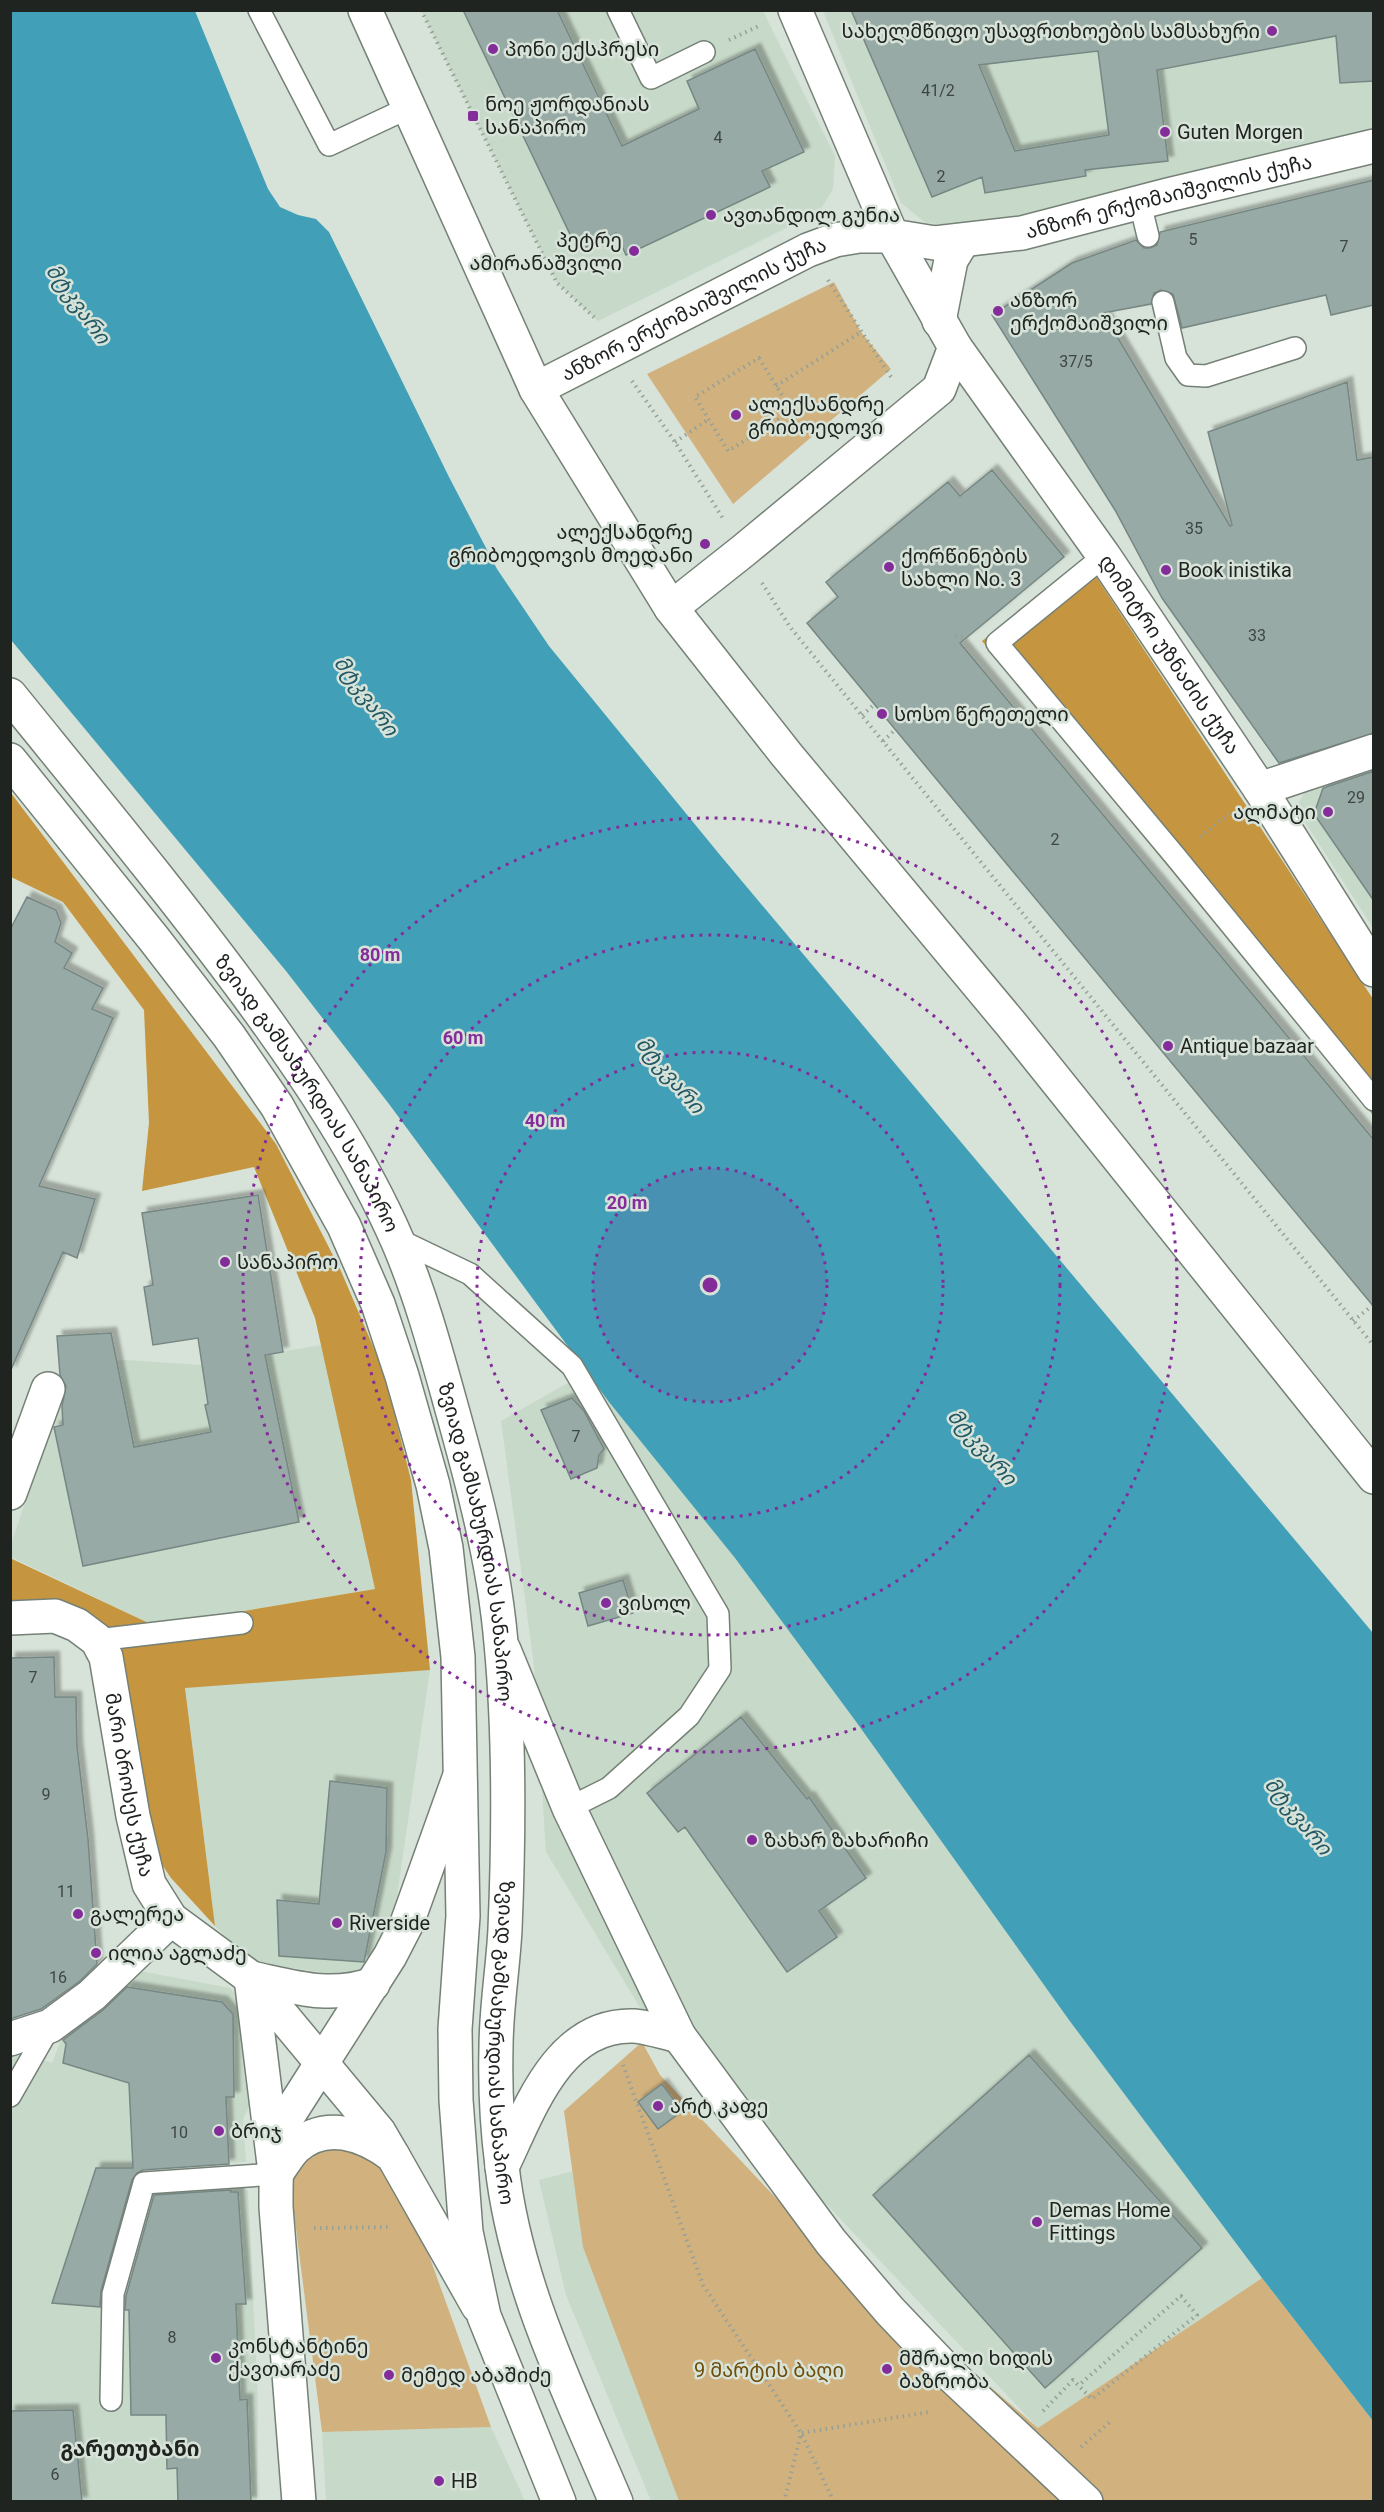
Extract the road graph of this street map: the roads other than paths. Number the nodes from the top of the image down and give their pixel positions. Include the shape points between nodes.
1 (259, 10) edge
2 (365, 10) edge
3 (618, 10) edge
4 (782, 16) edge
5 (705, 52) road end
6 (408, 108) junction
7 (1374, 146) edge
8 (1140, 202) junction
9 (892, 236) junction
10 (1148, 236) dead end
11 (962, 242) junction
12 (1163, 302) dead end
13 (947, 334) junction
14 (1295, 348) dead end
15 (536, 389) junction
16 (1104, 556) junction
17 (671, 608) junction
18 (10, 695) edge
19 (1374, 752) edge
20 (10, 760) edge
21 (1260, 789) junction
22 (1374, 970) edge
23 (1370, 1086) edge
24 (397, 1239) junction
25 (48, 1389) dead end
26 (1374, 1477) edge
27 (10, 1493) edge
28 (10, 1617) edge
29 (242, 1623) dead end
30 (97, 1640) junction
31 (501, 1643) junction
32 (460, 1774) junction
33 (569, 1808) junction
34 (171, 1919) junction
35 (251, 1978) junction
36 (373, 1984) junction
37 (50, 2026) junction
38 (679, 2036) junction
39 (10, 2039) edge
40 (322, 2061) junction
41 (10, 2096) edge
42 (393, 2156) junction
43 (502, 2167) junction
44 (276, 2174) junction
45 (484, 2316) junction
46 (111, 2400) dead end
47 (299, 2502) edge
48 (559, 2502) edge
49 (616, 2502) edge
50 (1086, 2502) edge

1 - 6 lane via 329,145
2 - 6 main road
3 - 5 lane via 651,78
4 - 9 main road, დიმიტრი უზნაძის ქუჩა
6 - 15 main road
7 - 8 main road, ანზორ ერქომაიშვილის ქუჩა
8 - 10 lane
8 - 11 main road, ანზორ ერქომაიშვილის ქუჩა via 1022,233
9 - 11 main road, ანზორ ერქომაიშვილის ქუჩა via 936,243
9 - 13 main road, დიმიტრი უზნაძის ქუჩა
9 - 15 main road, ანზორ ერქომაიშვილის ქუჩა via 859,236 808,250
11 - 13 main road via 951,260
12 - 14 lane via 1176,358 1188,375 1206,376
13 - 16 main road, დიმიტრი უზნაძის ქუჩა
13 - 17 main road via 939,389
15 - 17 main road
16 - 21 main road, დიმიტრი უზნაძის ქუჩა
16 - 23 lane via 997,643
17 - 26 main road
18 - 24 main road, ზვიად გამსახურდიას სანაპირო via 206,939 275,1032 320,1098
19 - 21 main road
20 - 32 main road, ზვიად გამსახურდიას სანაპირო via 229,1036 278,1106 349,1236 378,1304 402,1376 433,1485 446,1548 458,1657
21 - 22 main road, დიმიტრი უზნაძის ქუჩა
24 - 31 main road, ზვიად გამსახურდიას სანაპირო via 420,1300 472,1478 488,1550
24 - 33 lane via 470,1274 572,1366 718,1614 720,1670 689,1716 609,1788
25 - 27 main road
28 - 30 main road via 55,1616 77,1625
29 - 30 lane
30 - 34 main road, მარი ბროსეს ქუჩა via 106,1657 133,1816 149,1884
31 - 33 main road
31 - 43 main road, ზვიად გამსახურდიას სანაპირო via 508,1844 496,2044
32 - 36 main road via 407,1923
32 - 45 main road, ზვიად გამსახურდიას სანაპირო via 463,1916 454,2029 456,2100 466,2232
33 - 38 main road
34 - 35 main road, მარი ბროსეს ქუჩა
34 - 37 main road via 92,1995
35 - 36 main road, მარი ბროსეს ქუჩა via 333,1992
35 - 40 main road, მარი ბროსეს ქუჩა
35 - 44 main road
36 - 40 main road
37 - 39 main road
37 - 41 lane
38 - 43 main road via 636,2026 612,2027 573,2047 533,2102
38 - 50 main road via 831,2241 890,2311 953,2378
40 - 42 main road, მარი ბროსეს ქუჩა via 379,2132
40 - 44 main road via 279,2136
42 - 44 main road via 358,2135 324,2133 294,2149
42 - 45 main road, მარი ბროსეს ქუჩა
43 - 49 main road, ზვიად გამსახურდიას სანაპირო via 523,2270
44 - 46 lane via 144,2183 113,2294
44 - 47 main road
45 - 48 main road, ზვიად გამსახურდიას სანაპირო

